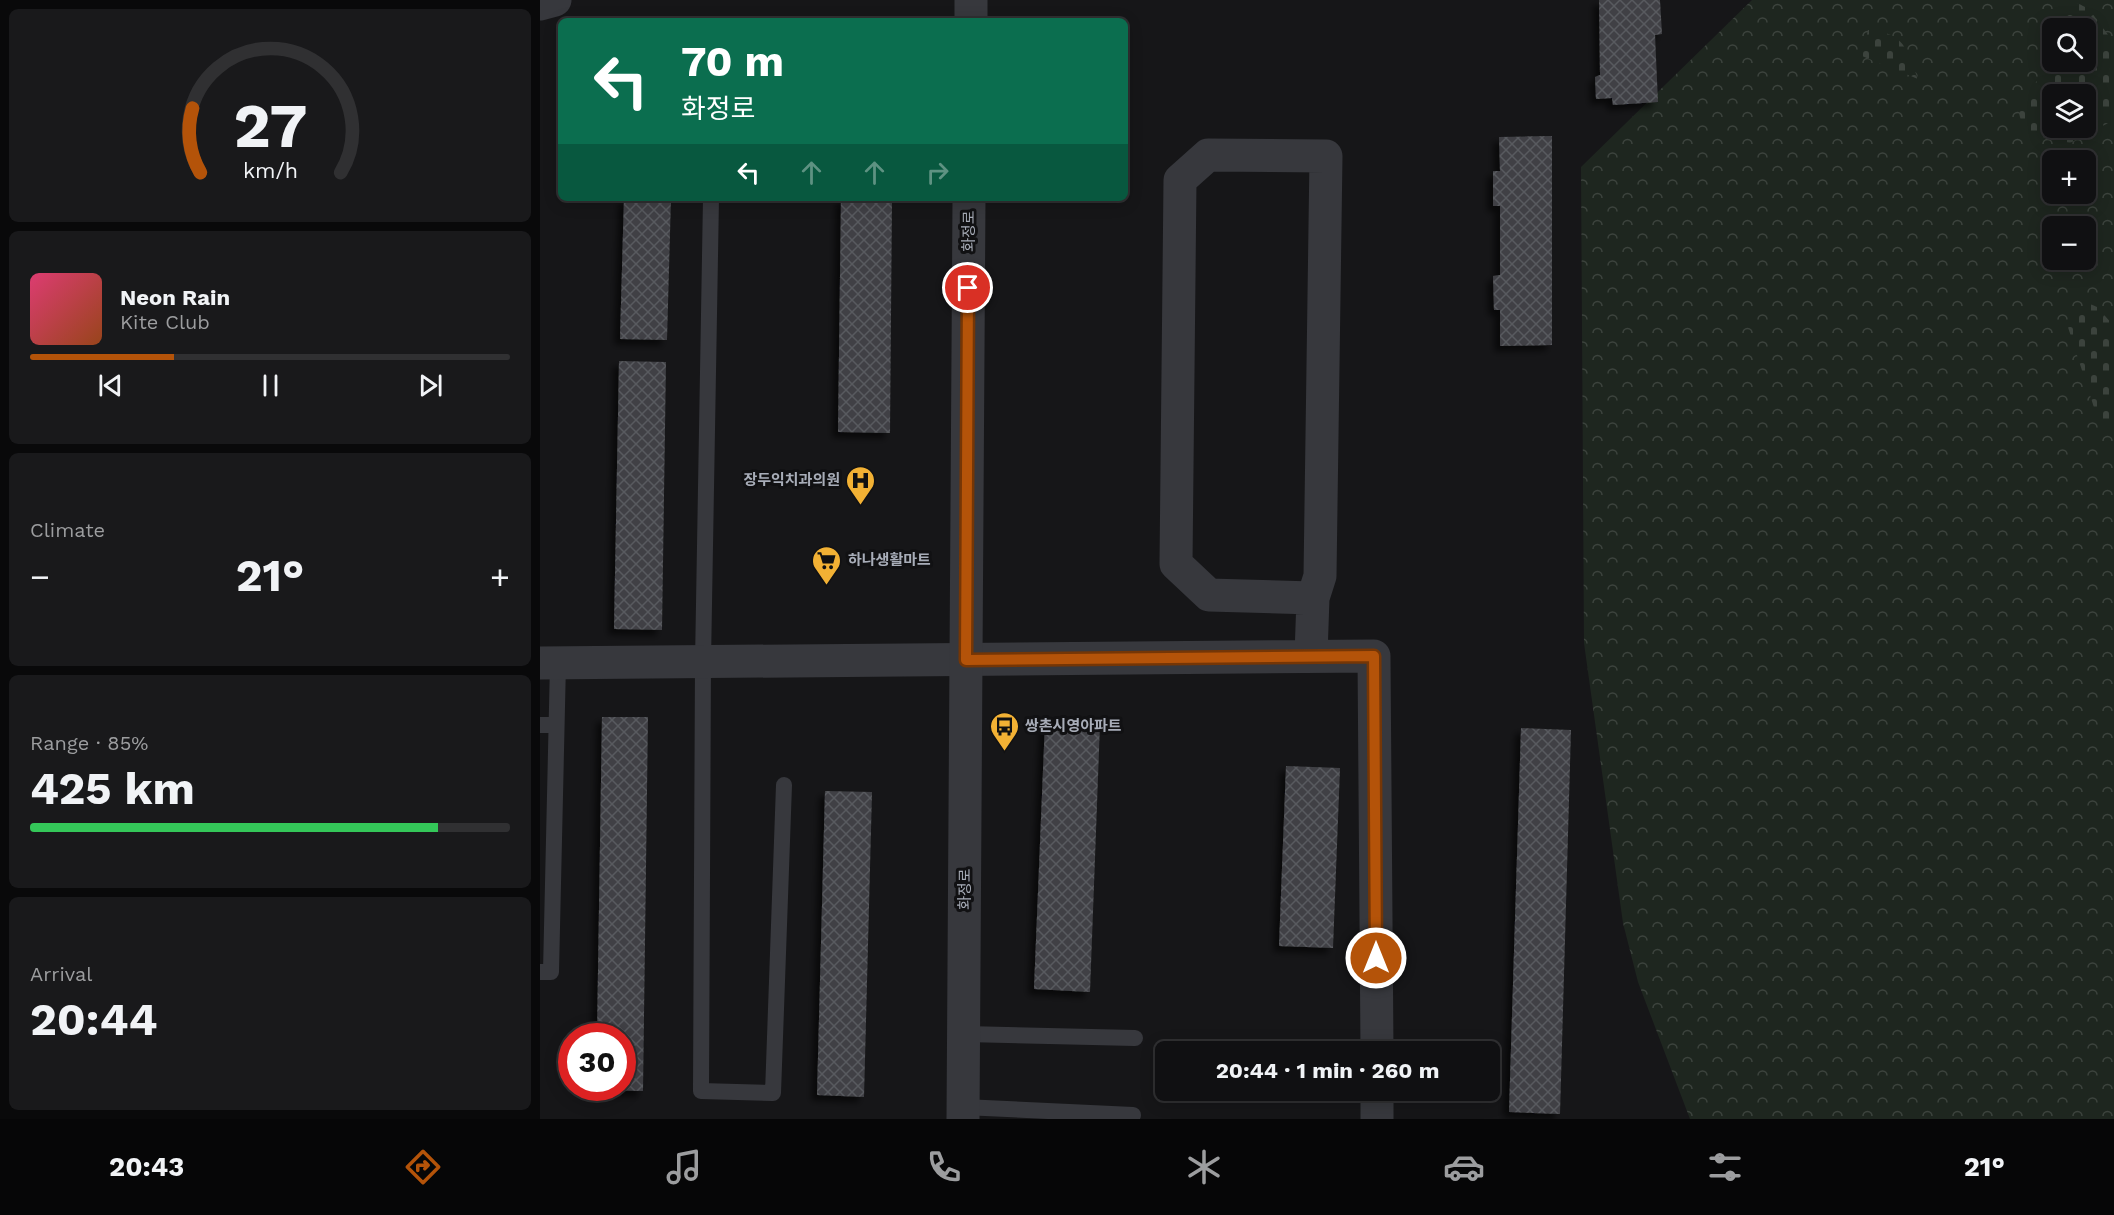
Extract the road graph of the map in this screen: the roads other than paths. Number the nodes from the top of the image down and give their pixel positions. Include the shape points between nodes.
1 (555, 0) edge
2 (972, 0) edge
3 (540, 4) edge
4 (971, 18) edge
5 (711, 201) edge
6 (969, 201) edge
7 (1313, 598) junction
8 (1311, 655) junction
9 (966, 660) junction
10 (703, 662) junction
11 (549, 663) edge
12 (548, 725) edge
13 (784, 785) dead end
14 (540, 972) edge
15 (964, 1034) junction
16 (1135, 1038) dead end
17 (1377, 1041) edge
18 (1377, 1101) edge
19 (963, 1113) edge
20 (1133, 1115) dead end
21 (1377, 1119) edge

1 - 3 street
2 - 4 street
5 - 10 lane
6 - 9 street, 화정로
7 - 7 street via 1320,576 1326,156 1208,155 1180,180 1176,564 1209,595
7 - 8 street
8 - 9 street
8 - 17 street via 1374,656
9 - 10 street
9 - 15 street, 화정로
10 - 11 street
10 - 13 lane via 701,1091 773,1093
11 - 12 lane
12 - 14 lane via 551,972
15 - 16 lane
15 - 19 street, 화정로
18 - 21 street
19 - 20 lane

